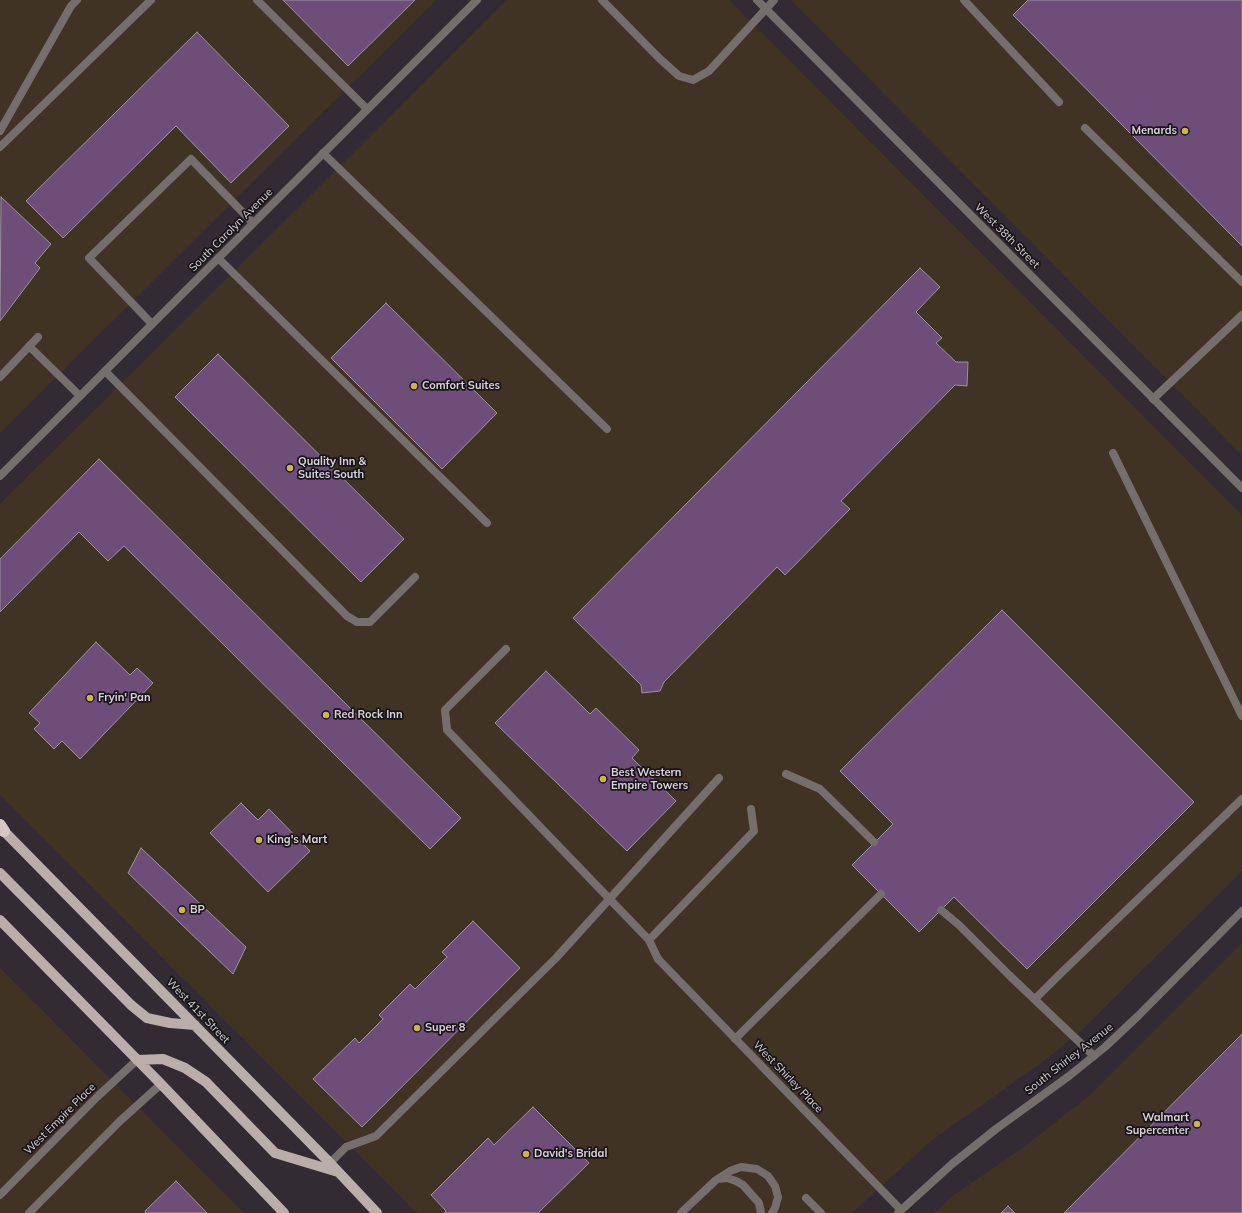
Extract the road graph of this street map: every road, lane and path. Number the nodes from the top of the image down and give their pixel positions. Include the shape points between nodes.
1 (77, 0) edge
2 (150, 0) edge
3 (257, 0) edge
4 (477, 0) edge
5 (602, 0) edge
6 (756, 0) edge
7 (774, 0) edge
8 (964, 0) edge
9 (765, 8) junction
10 (1059, 102) dead end
11 (367, 110) junction
12 (1085, 128) dead end
13 (0, 131) edge
14 (0, 147) edge
15 (323, 153) junction
16 (253, 223) junction
17 (218, 258) junction
18 (1242, 282) edge
19 (1242, 314) edge
20 (152, 324) junction
21 (38, 337) dead end
22 (29, 346) junction
23 (105, 372) junction
24 (0, 377) edge
25 (80, 396) junction
26 (1154, 399) junction
27 (607, 429) dead end
28 (1113, 453) dead end
29 (0, 476) edge
30 (1242, 488) edge
31 (487, 523) dead end
32 (415, 577) dead end
33 (506, 649) dead end
34 (1242, 716) edge
35 (786, 774) dead end
36 (719, 778) dead end
37 (1242, 799) edge
38 (750, 809) dead end
39 (1, 828) edge
40 (874, 842) dead end
41 (0, 874) edge
42 (881, 894) dead end
43 (611, 899) junction
44 (941, 910) dead end
45 (1242, 911) edge
46 (0, 920) edge
47 (649, 940) junction
48 (1036, 999) junction
49 (195, 1025) junction
50 (735, 1039) junction
51 (1094, 1056) junction
52 (137, 1060) junction
53 (161, 1084) junction
54 (330, 1163) junction
55 (339, 1173) junction
56 (716, 1180) junction
57 (0, 1194) edge
58 (806, 1198) dead end
59 (900, 1211) edge
60 (29, 1213) edge
61 (284, 1213) edge
62 (377, 1213) edge
63 (681, 1213) edge
64 (761, 1213) edge
65 (772, 1213) edge
66 (821, 1213) edge

1 - 13 street via 71,6
2 - 14 street
3 - 11 street
4 - 11 street, South Carolyn Avenue
5 - 9 street via 679,76 693,80 709,71
6 - 9 street, West 38th Street
7 - 9 street
8 - 10 street
9 - 26 street, West 38th Street
11 - 15 street, South Carolyn Avenue
12 - 18 street
15 - 16 street, South Carolyn Avenue
15 - 27 street
16 - 17 street, South Carolyn Avenue
16 - 20 street via 191,160 89,258
17 - 20 street, South Carolyn Avenue
17 - 31 street
19 - 26 street
20 - 23 street, South Carolyn Avenue
21 - 22 street
22 - 24 street
22 - 25 street
23 - 25 street, South Carolyn Avenue
23 - 32 street via 347,616 357,622 370,622
25 - 29 street, South Carolyn Avenue
26 - 30 street, West 38th Street
28 - 34 street
33 - 43 street, West Shirley Place via 444,710 447,730
35 - 40 street via 820,789
36 - 43 street
37 - 48 street
38 - 47 street via 754,831
39 - 49 main road, West 41st Street
41 - 49 main road via 147,1018
42 - 50 street
43 - 47 street, West Shirley Place
43 - 54 street via 556,958 376,1136 346,1147
44 - 48 street
45 - 51 street, South Shirley Avenue via 1138,1016
46 - 52 main road
47 - 50 street, West Shirley Place via 658,959
48 - 51 street
49 - 54 main road, West 41st Street
50 - 59 street, West Shirley Place
51 - 59 street, South Shirley Avenue via 952,1164
52 - 53 main road
52 - 55 main road via 163,1059 185,1068 206,1082 275,1153
52 - 57 street, West Empire Place
53 - 60 street via 120,1121
53 - 61 main road
54 - 55 main road, West 41st Street
55 - 62 main road, West 41st Street
56 - 63 street
56 - 64 street via 727,1178 743,1185 760,1203
56 - 65 street via 741,1167 757,1169 768,1176 775,1186 778,1198
58 - 66 street

